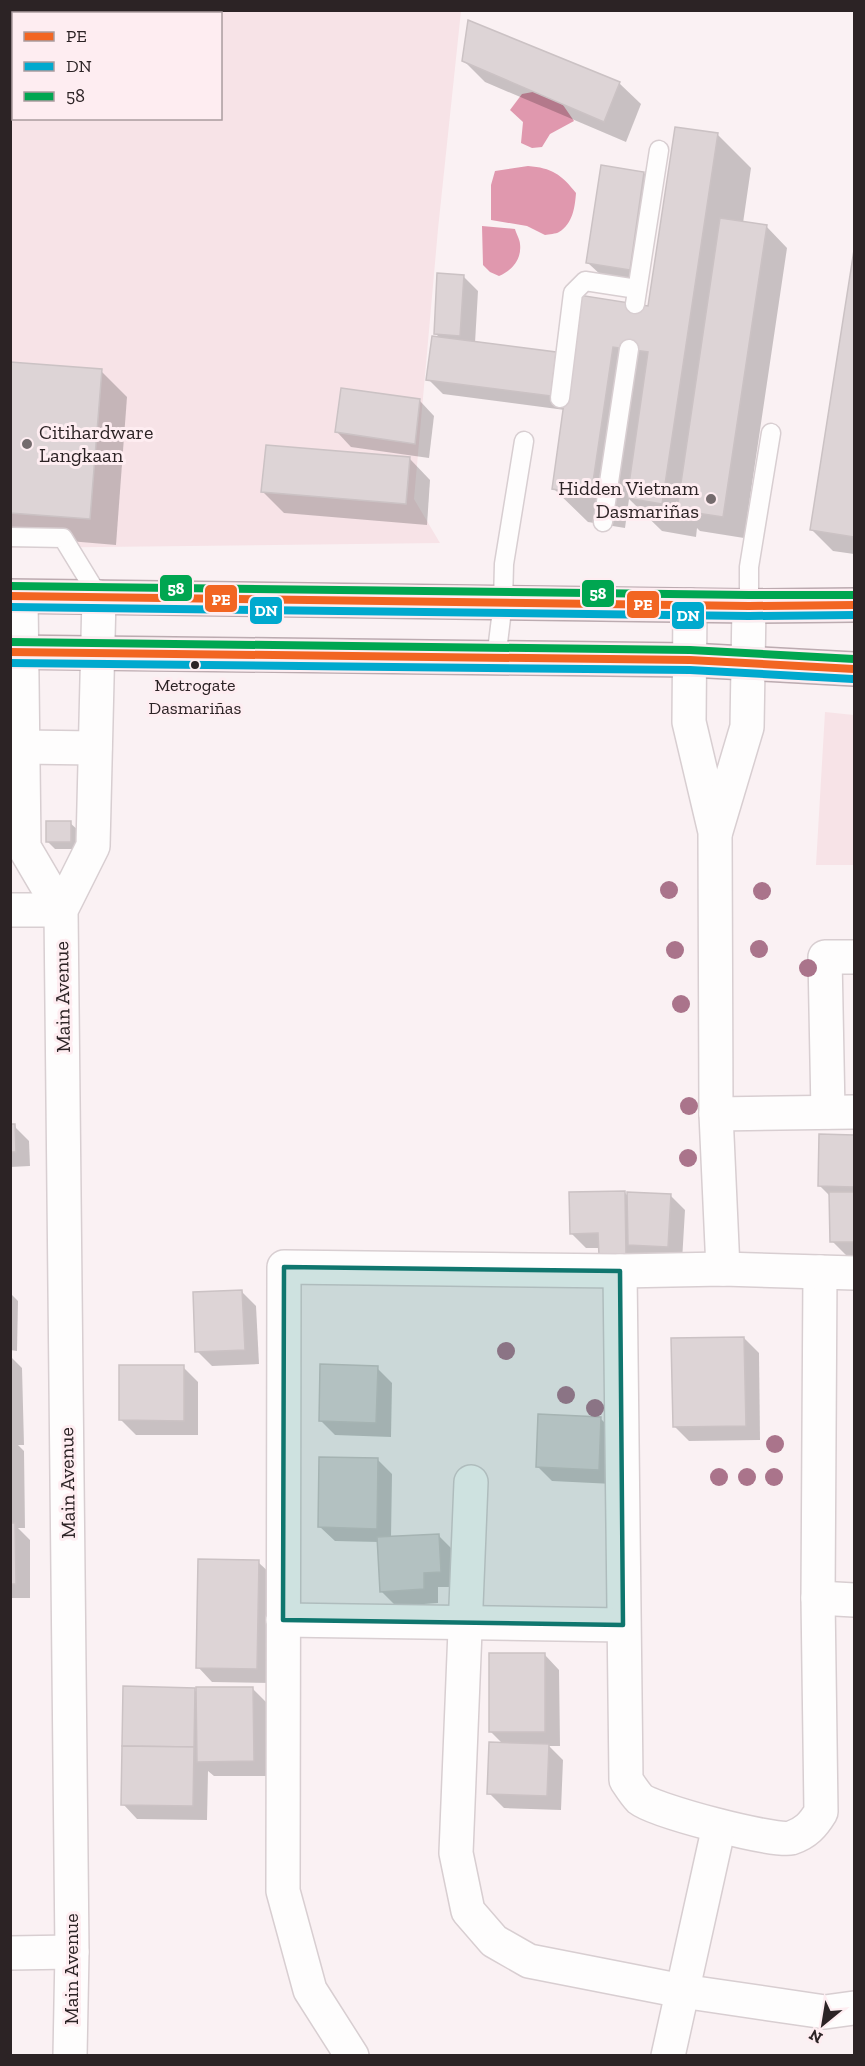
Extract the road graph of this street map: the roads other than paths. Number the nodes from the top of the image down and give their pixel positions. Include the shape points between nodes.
1 (658, 150) dead end
2 (628, 349) dead end
3 (560, 399) dead end
4 (771, 433) dead end
5 (524, 441) dead end
6 (603, 522) dead end
7 (10, 537) edge
8 (16, 596) edge
9 (99, 597) junction
10 (503, 602) junction
11 (690, 605) junction
12 (855, 605) edge
13 (749, 606) junction
14 (16, 652) edge
15 (97, 653) junction
16 (496, 659) junction
17 (690, 660) junction
18 (750, 663) junction
19 (855, 669) edge
20 (23, 747) junction
21 (95, 748) junction
22 (716, 832) junction
23 (10, 910) edge
24 (61, 910) junction
25 (855, 957) edge
26 (841, 1112) edge
27 (716, 1114) junction
28 (723, 1269) junction
29 (620, 1270) junction
30 (820, 1272) junction
31 (855, 1273) edge
32 (471, 1482) dead end
33 (818, 1599) junction
34 (855, 1600) edge
35 (283, 1620) junction
36 (465, 1622) junction
37 (623, 1625) junction
38 (719, 1826) junction
39 (72, 1952) junction
40 (10, 1953) edge
41 (682, 1991) junction
42 (855, 2008) edge
43 (70, 2055) edge
44 (352, 2055) edge
45 (668, 2055) edge

1 - 3 lane via 636,296 585,281 573,293
2 - 6 lane
4 - 13 lane via 749,567
5 - 10 lane via 504,564
7 - 9 lane via 63,538
8 - 9 main road
8 - 14 street, Main Avenue
9 - 10 main road
9 - 15 street, Main Avenue
10 - 11 main road
10 - 16 lane
11 - 13 main road
11 - 17 street
12 - 13 main road
13 - 18 street
14 - 15 main road
14 - 20 street, Main Avenue
15 - 16 main road
15 - 21 street, Main Avenue
16 - 17 main road
17 - 18 main road
17 - 22 street via 689,722
18 - 19 main road
18 - 22 street via 747,727
20 - 21 street
20 - 24 street, Main Avenue via 24,847
21 - 24 street, Main Avenue via 93,846
22 - 27 street
23 - 24 street
24 - 39 street, Main Avenue
25 - 26 street via 825,957
26 - 27 street
27 - 28 street
28 - 29 street
28 - 30 street
29 - 35 street via 284,1267
29 - 37 street
30 - 31 street
30 - 33 street
32 - 36 street
33 - 34 street
33 - 38 street via 821,1812 809,1830 788,1839
35 - 36 street
35 - 44 street via 283,1891 310,1990
36 - 37 street
36 - 41 street via 456,1853 468,1911 494,1941 529,1961
37 - 38 street via 626,1780 639,1798 653,1806
38 - 41 street
39 - 40 street
39 - 43 street, Main Avenue
41 - 42 street via 825,2012
41 - 45 street

